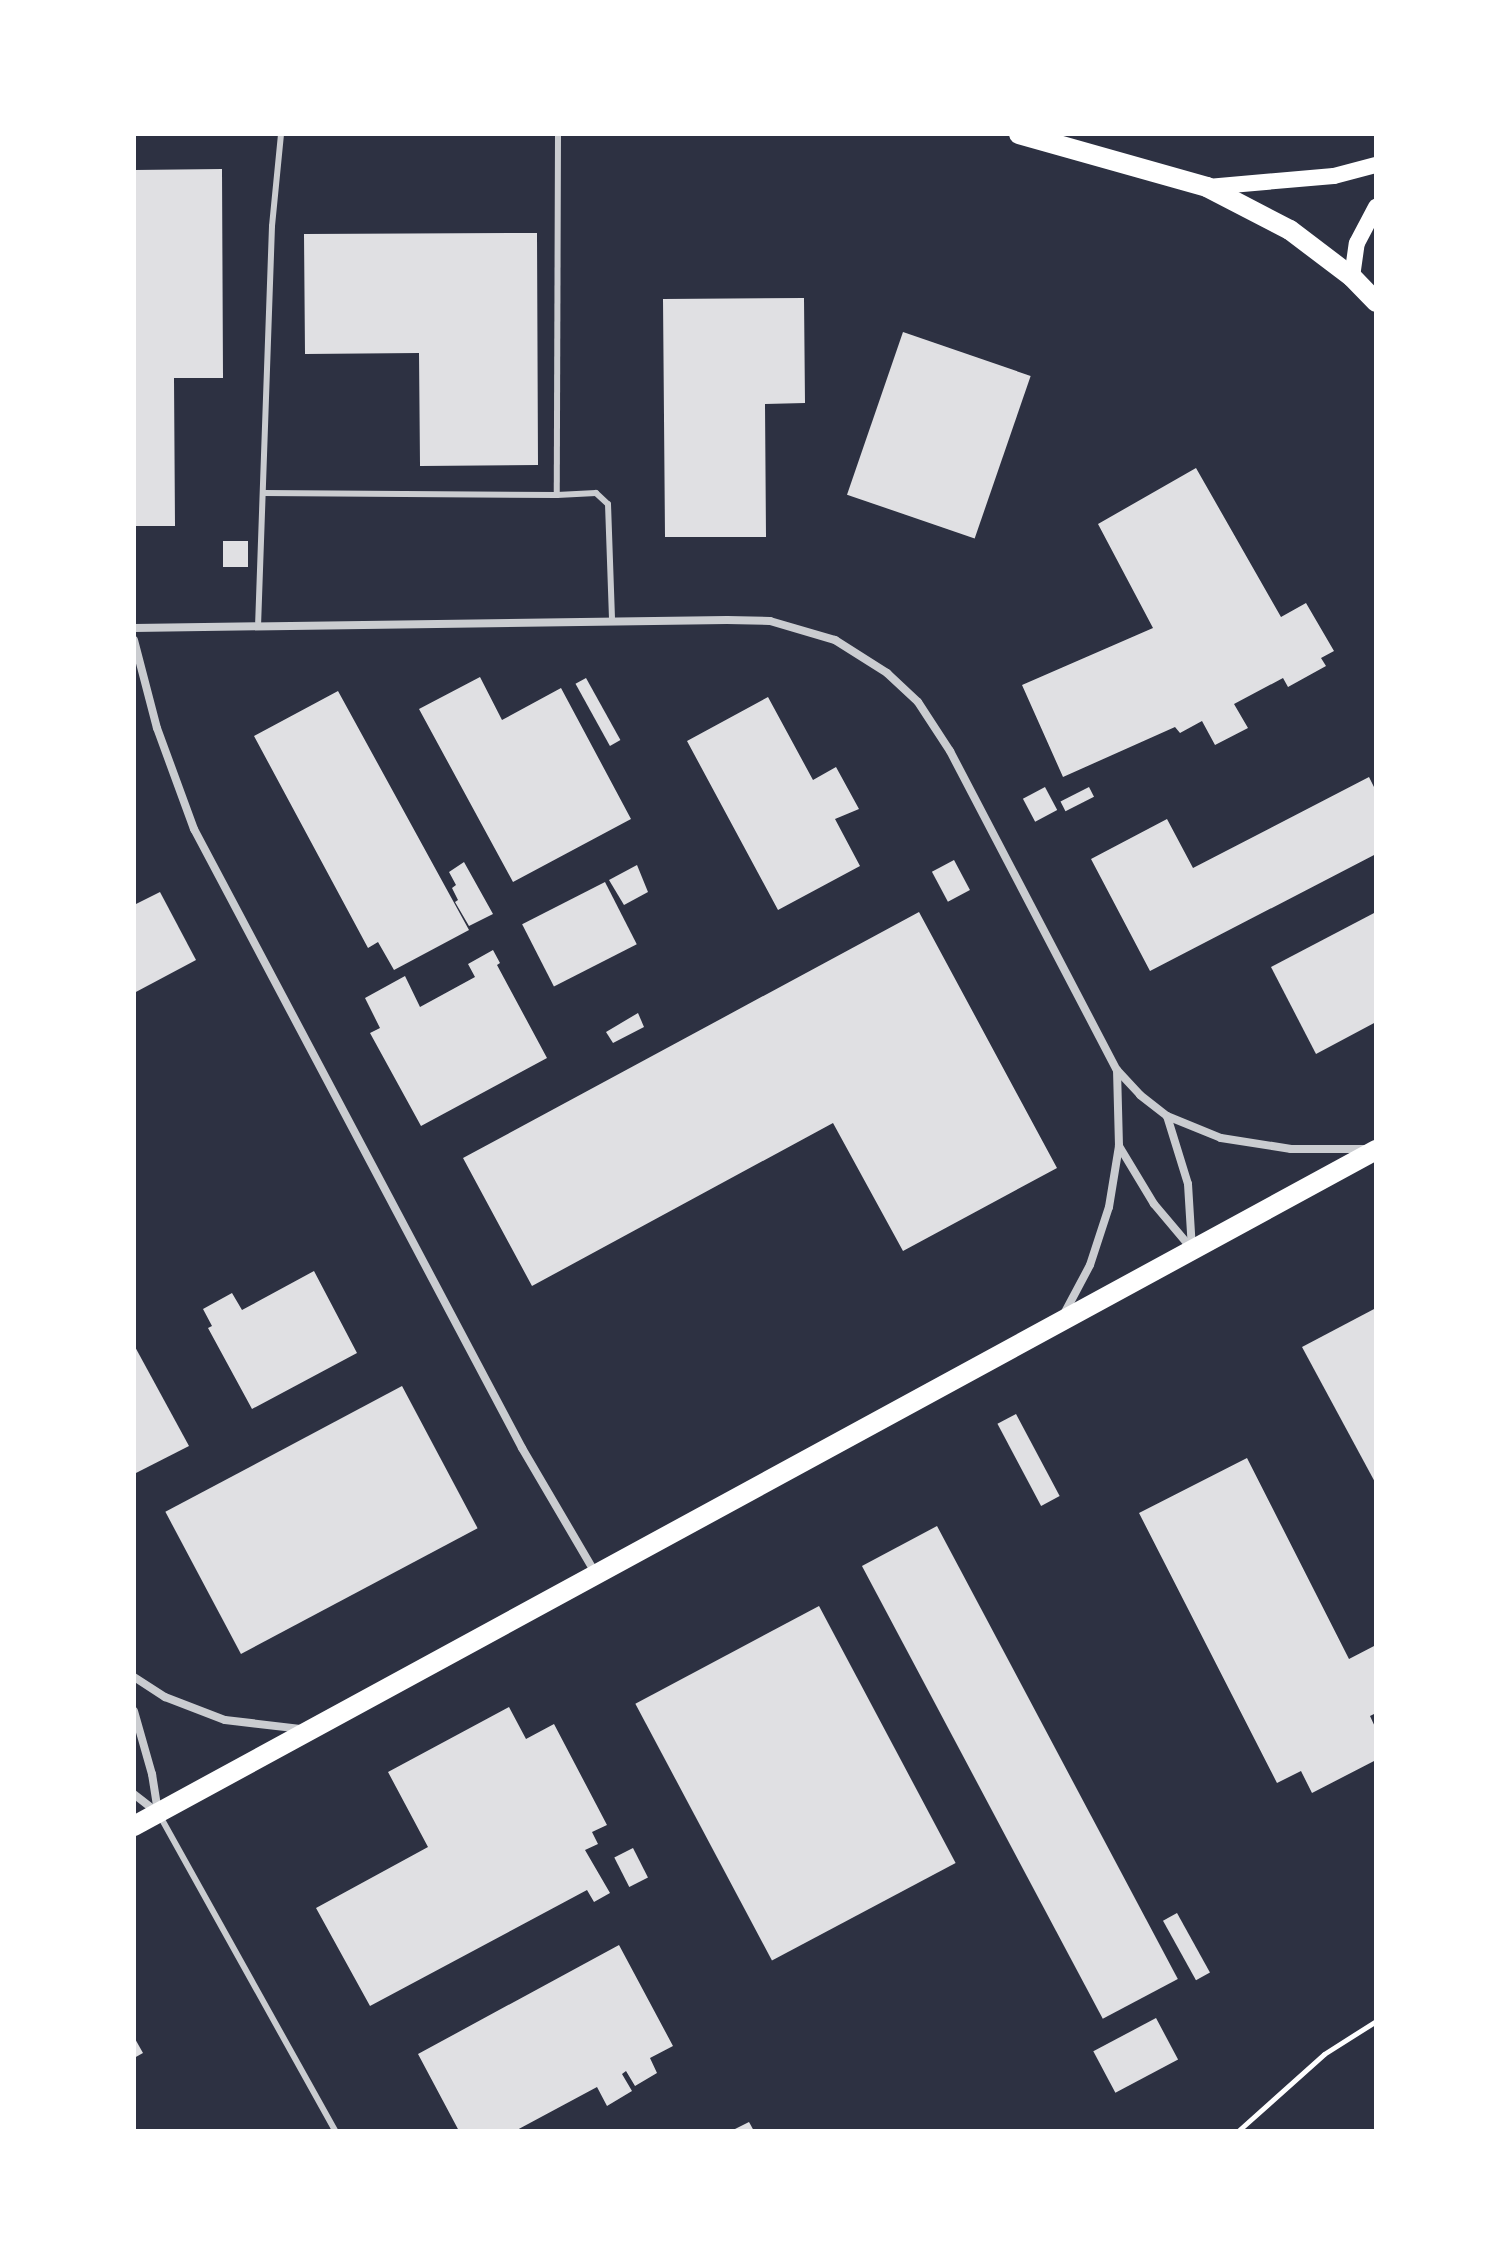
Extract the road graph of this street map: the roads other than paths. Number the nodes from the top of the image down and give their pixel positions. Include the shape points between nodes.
1 (281, 134) edge
2 (558, 134) edge
3 (1019, 134) edge
4 (1376, 165) edge
5 (1207, 187) junction
6 (1376, 207) edge
7 (1352, 277) junction
8 (1376, 302) edge
9 (263, 493) junction
10 (557, 495) junction
11 (612, 621) junction
12 (258, 627) junction
13 (134, 628) edge
14 (134, 640) edge
15 (1117, 1070) junction
16 (1167, 1116) junction
17 (1119, 1146) junction
18 (1376, 1150) edge
19 (1192, 1250) junction
20 (1059, 1323) junction
21 (596, 1575) junction
22 (134, 1677) edge
23 (134, 1711) edge
24 (310, 1730) junction
25 (134, 1794) edge
26 (158, 1813) junction
27 (134, 1826) edge
28 (335, 2131) edge

1 - 9 lane via 272,226
2 - 10 lane
3 - 5 main road
4 - 5 main road via 1334,176
5 - 7 main road via 1290,230
6 - 7 main road via 1357,243
7 - 8 main road
9 - 10 lane
9 - 12 lane
10 - 11 lane via 596,493 608,504
11 - 12 street
11 - 15 street via 770,621 835,640 887,673 918,702 950,751
12 - 13 street
14 - 21 street via 157,728 194,829 522,1448
15 - 16 street
15 - 17 street
16 - 18 street via 1193,1129 1256,1146
16 - 19 street via 1188,1184
17 - 19 street via 1154,1204
17 - 20 street via 1101,1236
18 - 19 main road
19 - 20 main road
20 - 21 main road
21 - 24 main road
22 - 24 street via 165,1697 225,1720
23 - 26 street
24 - 26 main road
25 - 26 street
26 - 27 main road
26 - 28 lane

